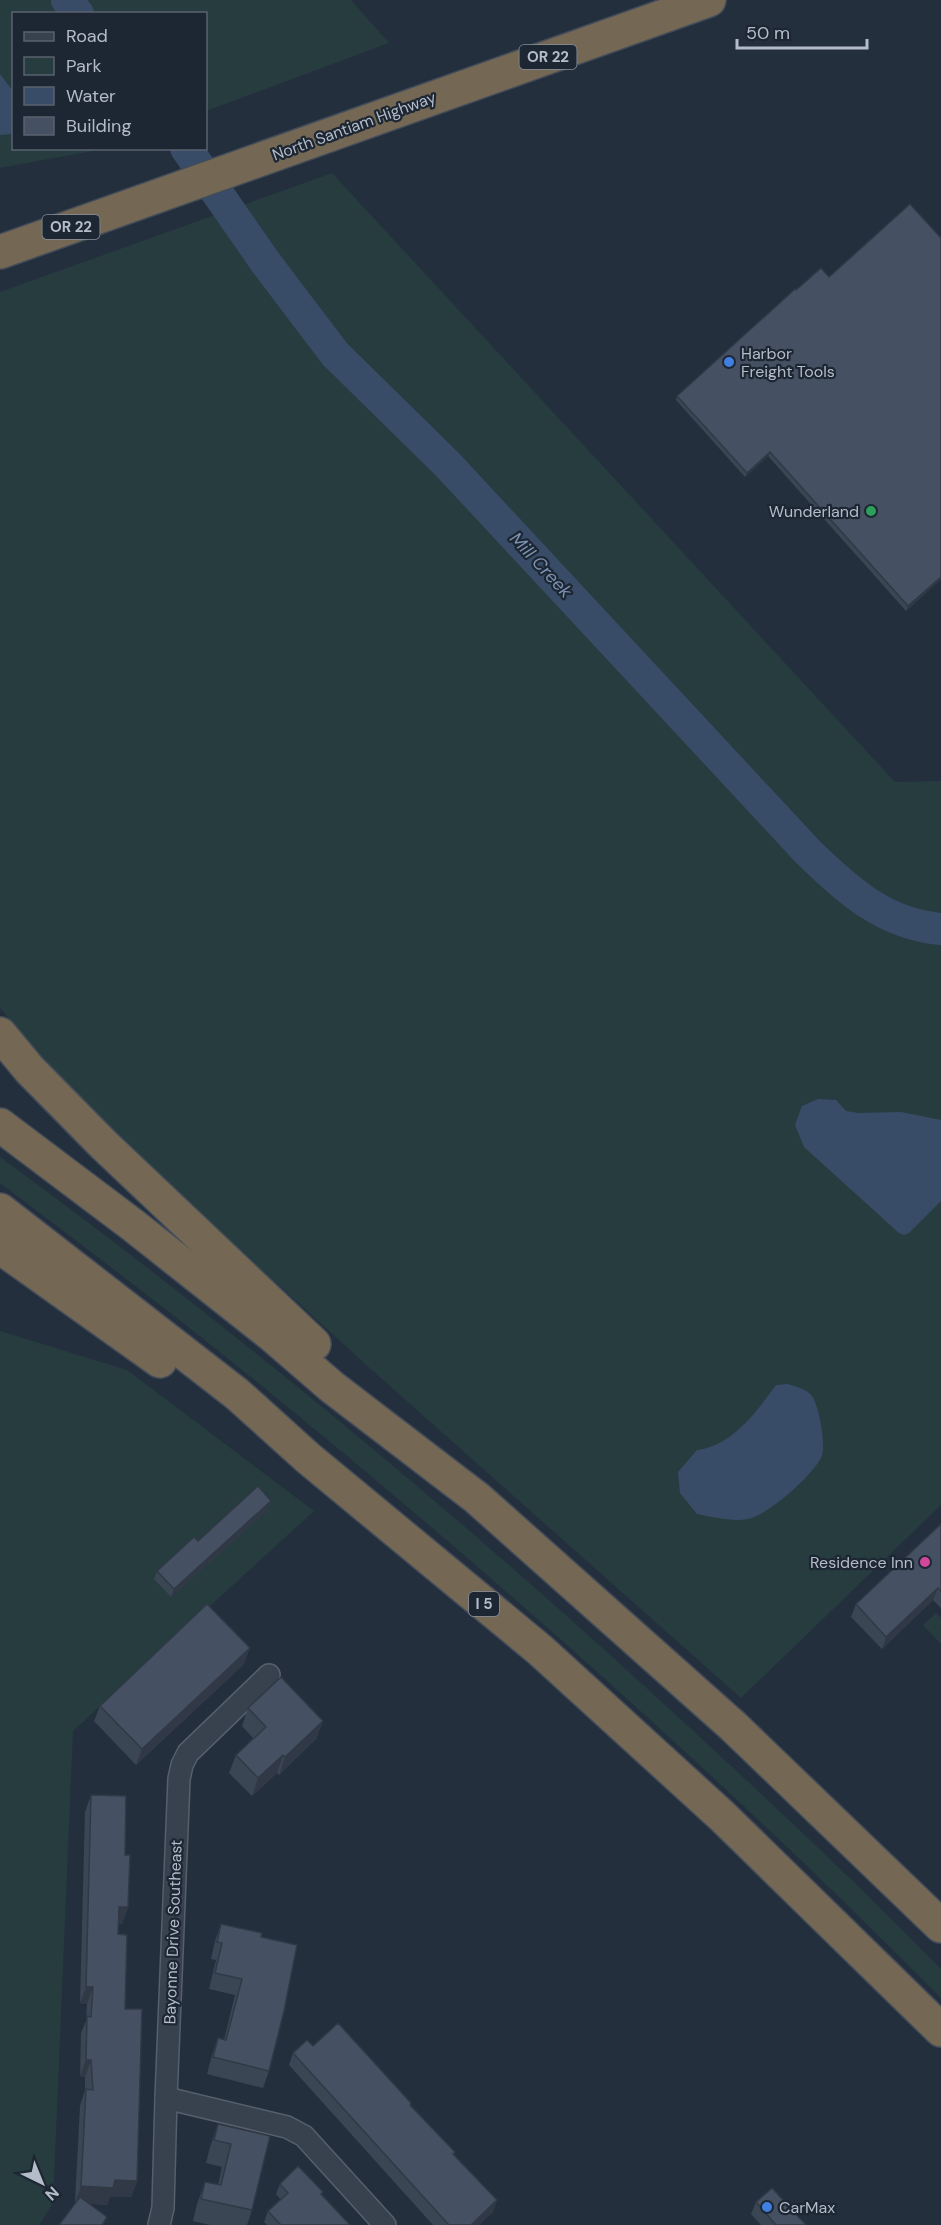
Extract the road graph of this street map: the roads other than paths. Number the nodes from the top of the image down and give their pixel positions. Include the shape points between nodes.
1 (709, 0) edge
2 (7, 249) edge
3 (0, 1034) edge
4 (0, 1125) edge
5 (0, 1210) edge
6 (0, 1247) edge
7 (308, 1458) junction
8 (477, 1498) junction
9 (270, 1675) dead end
10 (941, 1926) edge
11 (941, 2030) edge
12 (166, 2098) junction
13 (159, 2225) edge
14 (385, 2225) edge

1 - 2 highway, North Santiam Highway / OR 22
3 - 8 highway via 104,1145
4 - 8 highway
5 - 7 highway, I 5 via 237,1394
6 - 7 highway, I 5 via 227,1410
7 - 11 highway, I 5 via 608,1711
8 - 10 highway via 734,1726
9 - 12 street, Bayonne Drive Southeast via 188,1753 182,1765
12 - 13 street, Bayonne Drive Southeast via 164,2208
12 - 14 street via 287,2127 304,2136

